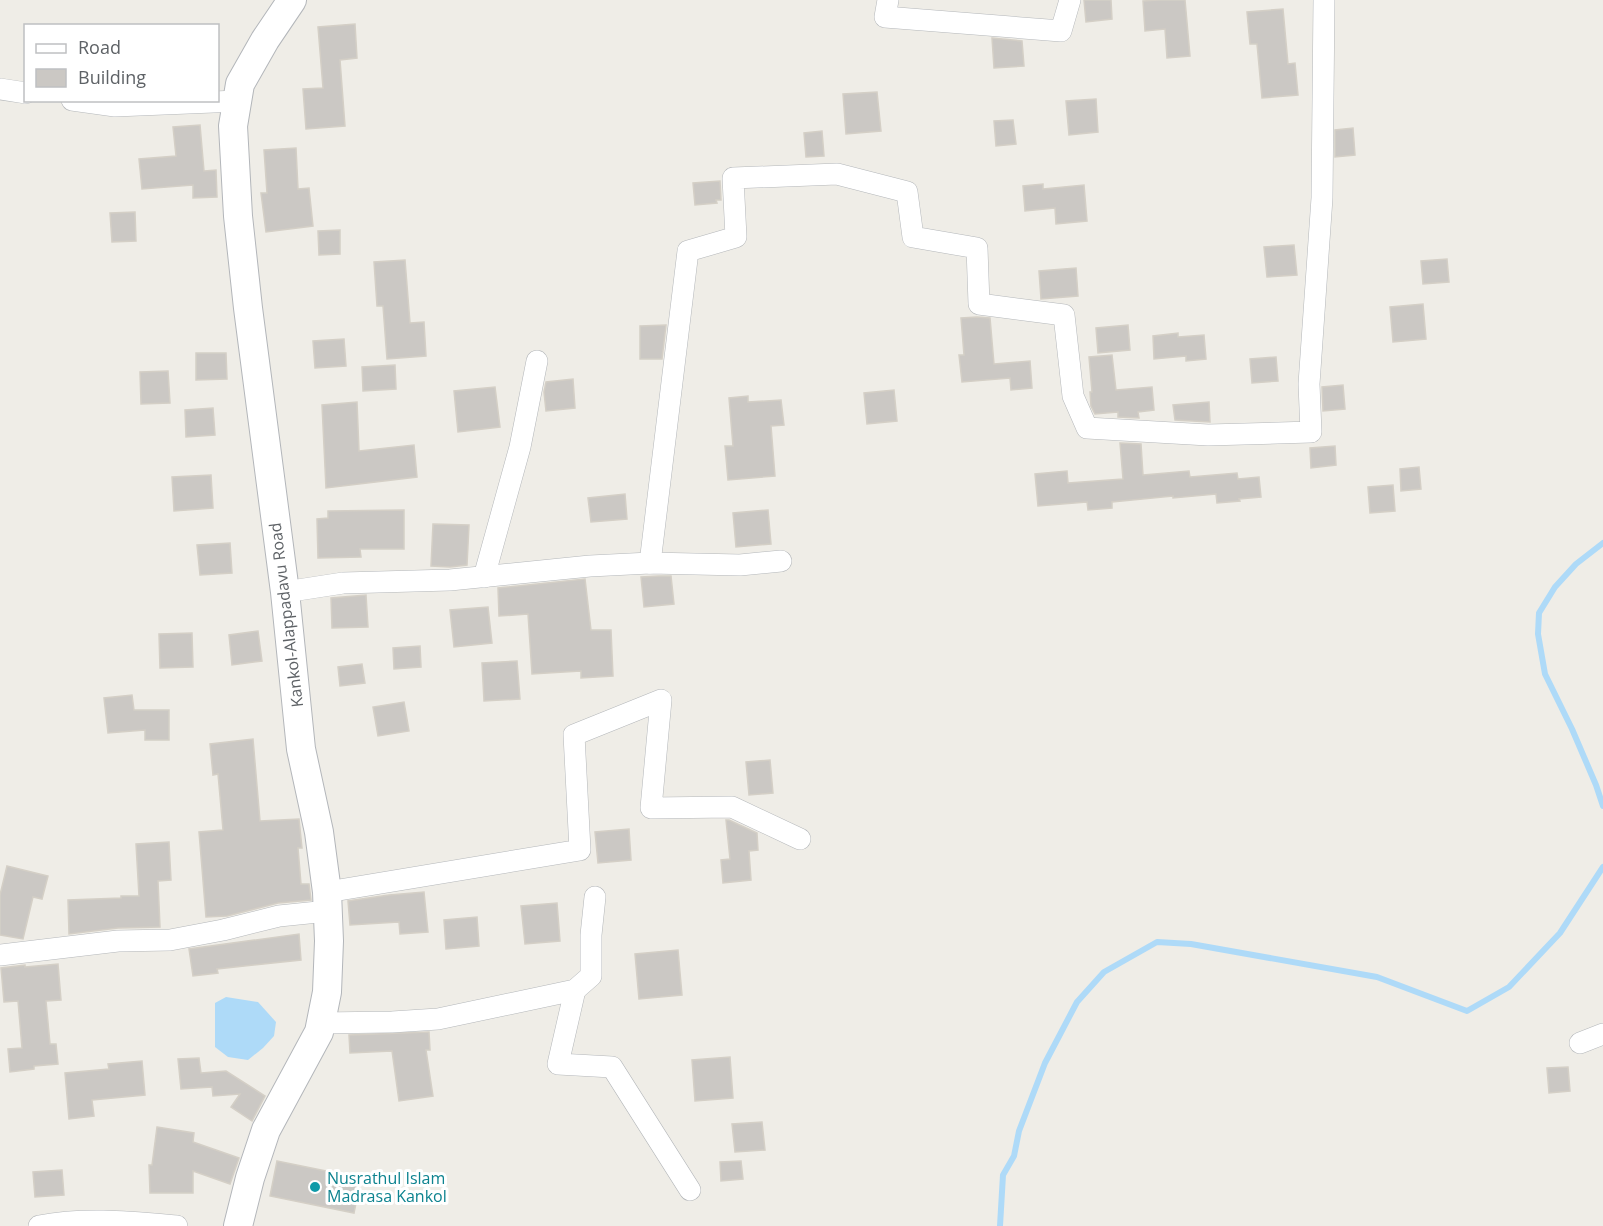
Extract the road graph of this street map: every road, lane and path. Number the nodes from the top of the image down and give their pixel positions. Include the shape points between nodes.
1 (292, 0) edge
2 (888, 0) edge
3 (1070, 0) edge
4 (1324, 0) edge
5 (0, 89) edge
6 (24, 93) edge
7 (237, 101) junction
8 (86, 102) edge
9 (213, 102) edge
10 (219, 102) edge
11 (537, 361) dead end
12 (781, 561) dead end
13 (650, 563) junction
14 (484, 577) junction
15 (285, 592) junction
16 (800, 839) dead end
17 (595, 897) dead end
18 (328, 902) junction
19 (0, 955) edge
20 (575, 990) junction
21 (321, 1023) junction
22 (1603, 1034) edge
23 (1580, 1043) dead end
24 (690, 1190) dead end
25 (39, 1226) edge
26 (177, 1226) edge
27 (238, 1226) edge

1 - 7 main road, Kankol-Alappadavu Road via 240,84
2 - 3 street via 885,17 1061,32
4 - 13 street via 1322,198 1310,384 1311,432 1208,435 1086,428 1072,396 1064,315 980,304 976,248 912,237 907,192 837,174 733,178 736,237 688,251
5 - 6 street
7 - 10 street
7 - 15 main road, Kankol-Alappadavu Road via 233,126 238,216
8 - 9 street via 115,106
11 - 14 street via 520,447
12 - 13 street via 740,565
13 - 14 street
14 - 15 street via 343,583
15 - 18 main road, Kankol-Alappadavu Road via 301,748 319,832
16 - 18 street via 732,807 651,808 661,700 574,735 580,850
17 - 20 street via 591,976
18 - 19 street via 170,940 118,941
18 - 21 main road, Kankol-Alappadavu Road via 327,992
20 - 21 street via 438,1018
20 - 24 street via 558,1064 612,1067
21 - 27 main road, Kankol-Alappadavu Road via 266,1130
22 - 23 street
25 - 26 street via 107,1220

